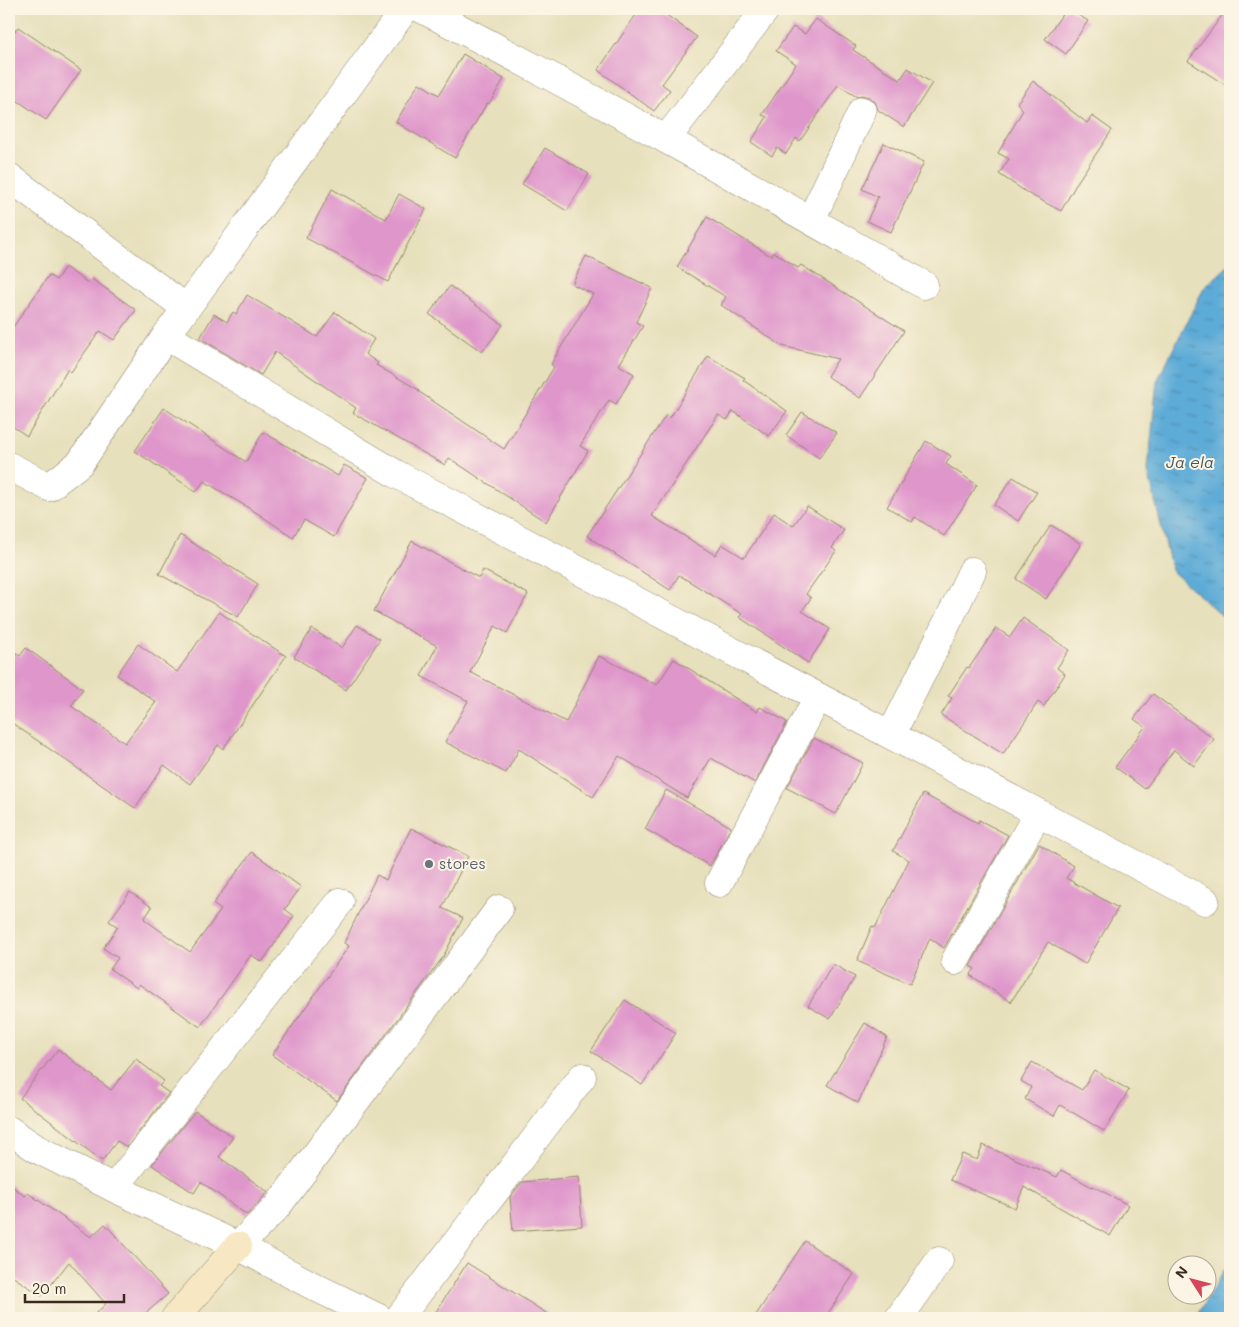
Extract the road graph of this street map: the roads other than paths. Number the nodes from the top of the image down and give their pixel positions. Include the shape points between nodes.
1 (405, 9) edge
2 (422, 9) edge
3 (766, 9) edge
4 (862, 111) dead end
5 (667, 138) junction
6 (9, 176) edge
7 (811, 220) junction
8 (924, 285) dead end
9 (186, 308) junction
10 (166, 336) junction
11 (9, 466) edge
12 (972, 570) dead end
13 (818, 697) junction
14 (891, 736) junction
15 (1038, 813) junction
16 (719, 883) dead end
17 (1205, 901) dead end
18 (340, 902) dead end
19 (499, 909) dead end
20 (955, 961) dead end
21 (582, 1077) dead end
22 (9, 1130) edge
23 (114, 1188) junction
24 (238, 1246) junction
25 (939, 1261) dead end
26 (176, 1318) edge
27 (379, 1318) edge
28 (399, 1318) edge
29 (898, 1318) edge

1 - 9 street
2 - 5 street
3 - 5 street
4 - 7 street
5 - 7 street
6 - 9 street
7 - 8 street
9 - 10 street
10 - 11 street via 80,463 49,487
10 - 13 street via 396,474
12 - 14 street
13 - 14 street
13 - 16 street
14 - 15 street
15 - 17 street
15 - 20 street
18 - 23 street
19 - 24 street via 276,1208
21 - 28 street
22 - 23 street via 37,1149
23 - 24 street
24 - 26 street
24 - 27 street
25 - 29 street

